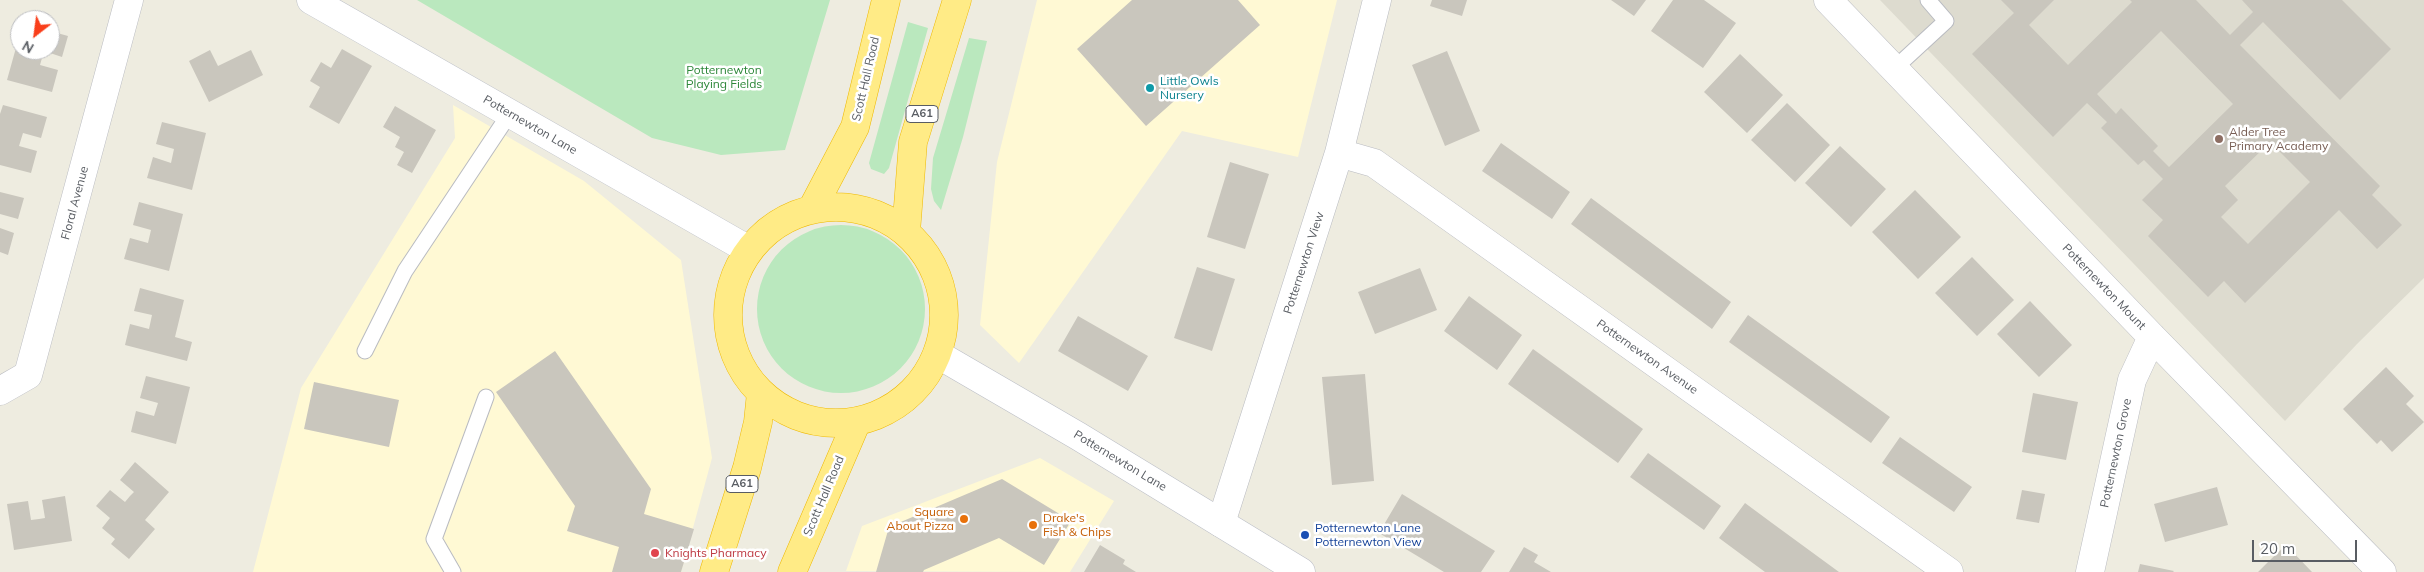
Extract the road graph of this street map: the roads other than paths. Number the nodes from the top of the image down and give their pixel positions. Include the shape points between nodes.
1 (130, 0) edge
2 (311, 0) edge
3 (886, 0) edge
4 (957, 0) edge
5 (1377, 0) edge
6 (1828, 0) edge
7 (1928, 0) edge
8 (1896, 68) junction
9 (510, 113) junction
10 (1339, 153) junction
11 (812, 209) junction
12 (906, 232) junction
13 (749, 250) junction
14 (2152, 337) junction
15 (365, 350) dead end
16 (937, 354) junction
17 (0, 391) edge
18 (761, 394) junction
19 (486, 397) dead end
20 (857, 421) junction
21 (1221, 523) junction
22 (453, 572) edge
23 (714, 572) edge
24 (792, 572) edge
25 (1301, 572) edge
26 (1949, 572) edge
27 (2090, 572) edge
28 (2382, 572) edge

1 - 17 street, Floral Avenue via 28,375
2 - 9 street, Potternewton Lane
3 - 11 highway, Scott Hall Road via 855,127
4 - 12 highway, A61 via 913,142
5 - 10 street, Potternewton View
6 - 8 street, Potternewton Mount
7 - 8 lane via 1946,21
8 - 14 street, Potternewton Mount
9 - 13 street, Potternewton Lane
9 - 15 lane via 406,271
10 - 21 street, Potternewton View
10 - 26 street, Potternewton Avenue via 1374,163
11 - 12 highway via 839,206 865,210
11 - 13 highway via 774,225
12 - 16 highway via 926,253 943,298 943,327
13 - 18 highway via 736,271 728,300 728,327 735,355
14 - 27 street, Potternewton Grove via 2132,380
14 - 28 street, Potternewton Mount
16 - 20 highway via 924,377 902,400 879,414
16 - 21 street, Potternewton Lane
18 - 20 highway via 803,418 841,423
18 - 23 highway, A61 via 747,468
19 - 22 lane via 434,539
20 - 24 highway, Scott Hall Road
21 - 25 street, Potternewton Lane

